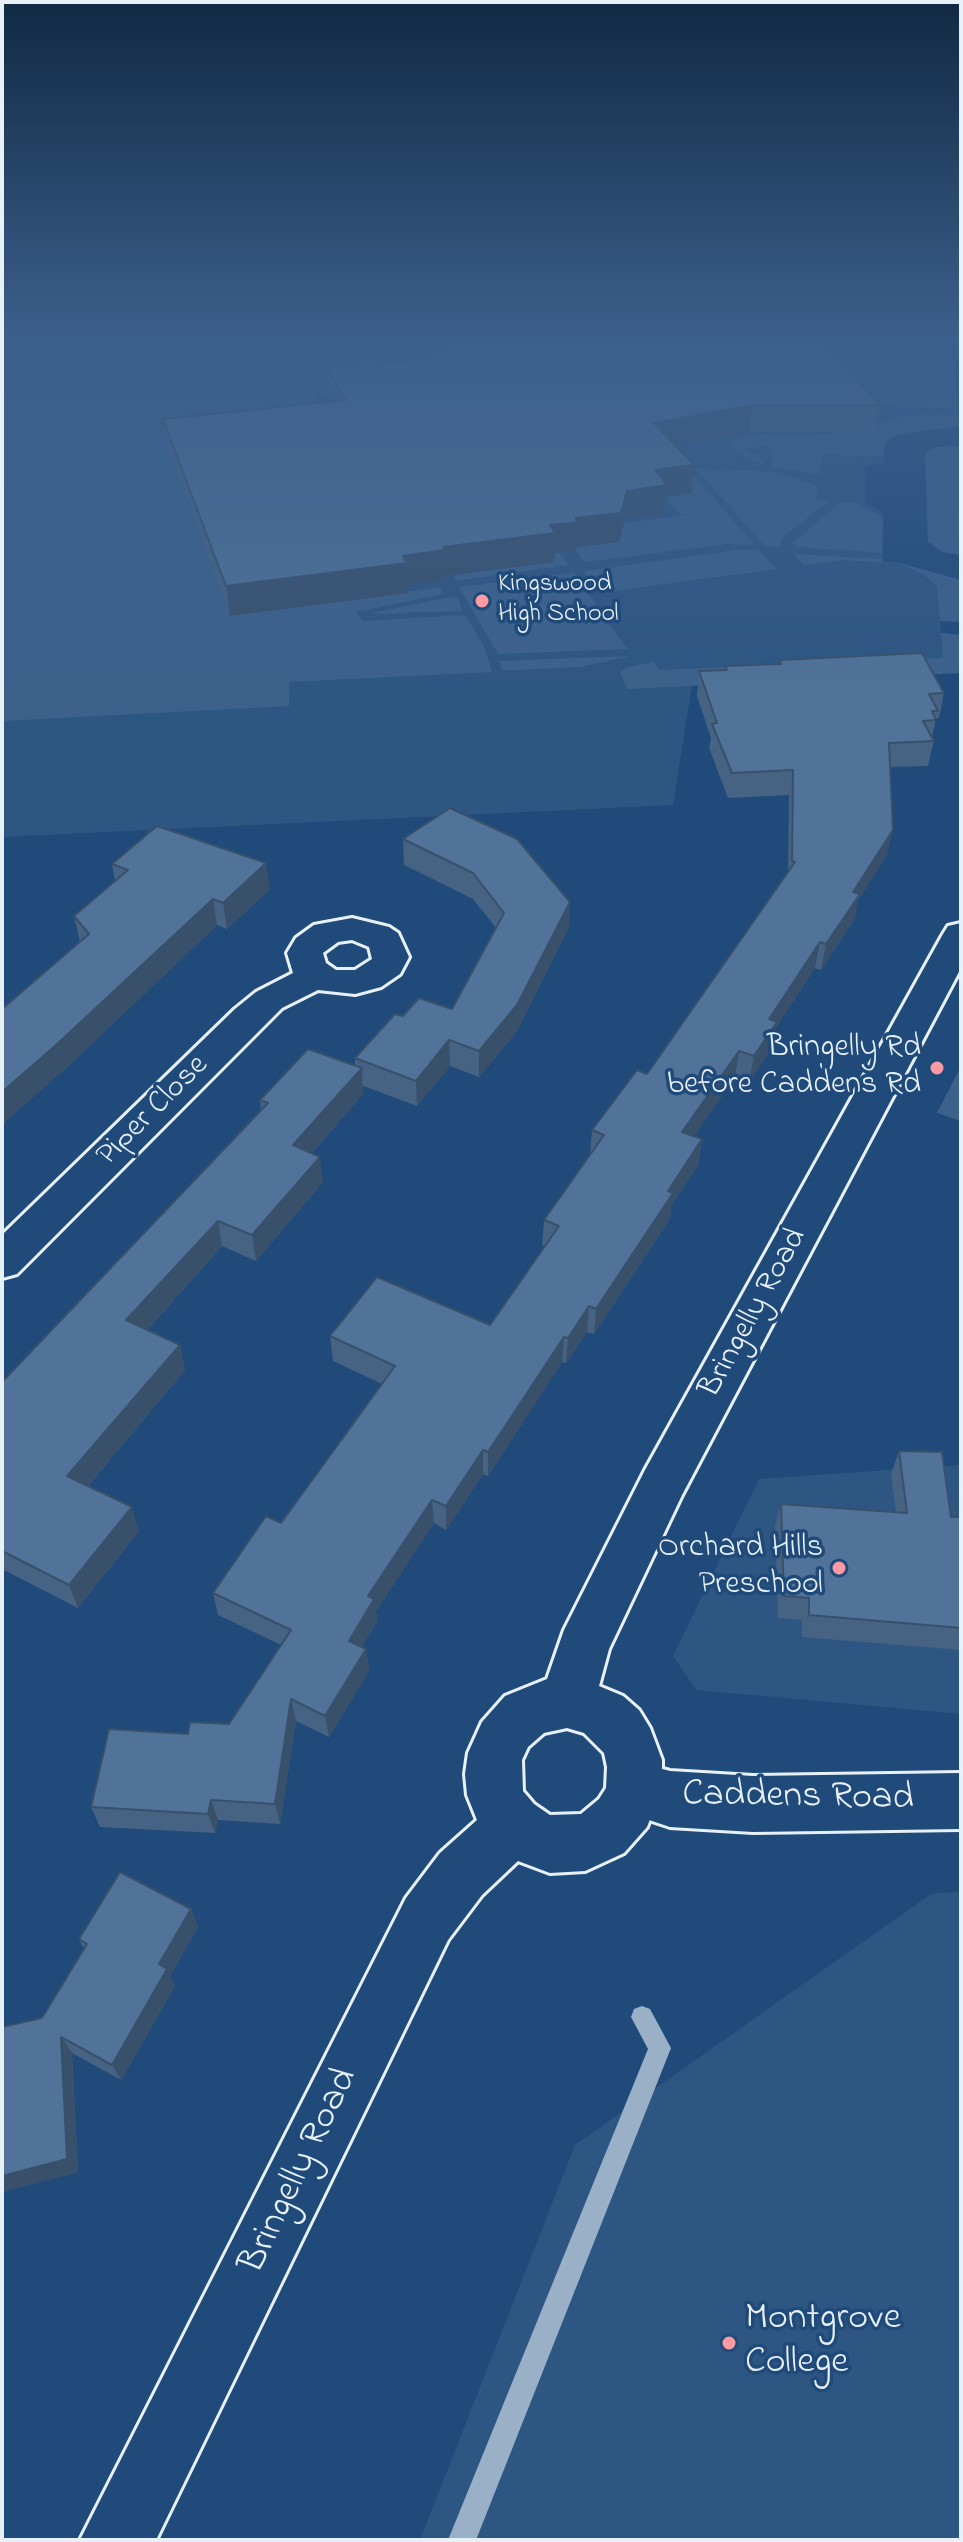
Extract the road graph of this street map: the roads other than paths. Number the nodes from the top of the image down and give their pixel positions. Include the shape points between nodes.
1 (961, 934) edge
2 (317, 976) dead end
3 (2, 1262) edge
4 (567, 1703) junction
5 (636, 1790) junction
6 (961, 1801) edge
7 (512, 1823) junction
8 (117, 2540) edge

1 - 4 main road, Bringelly Road via 662,1485 583,1647
2 - 3 main road, Piper Close via 269,1000 248,1018
4 - 5 main road via 613,1722 629,1742 637,1765
4 - 7 main road via 543,1705 521,1715 503,1732 493,1753 491,1778 497,1801
5 - 6 main road, Caddens Road via 670,1799 753,1804
5 - 7 main road via 626,1813 609,1831 585,1841 559,1844 534,1838
7 - 8 main road, Bringelly Road via 461,1874 427,1919

